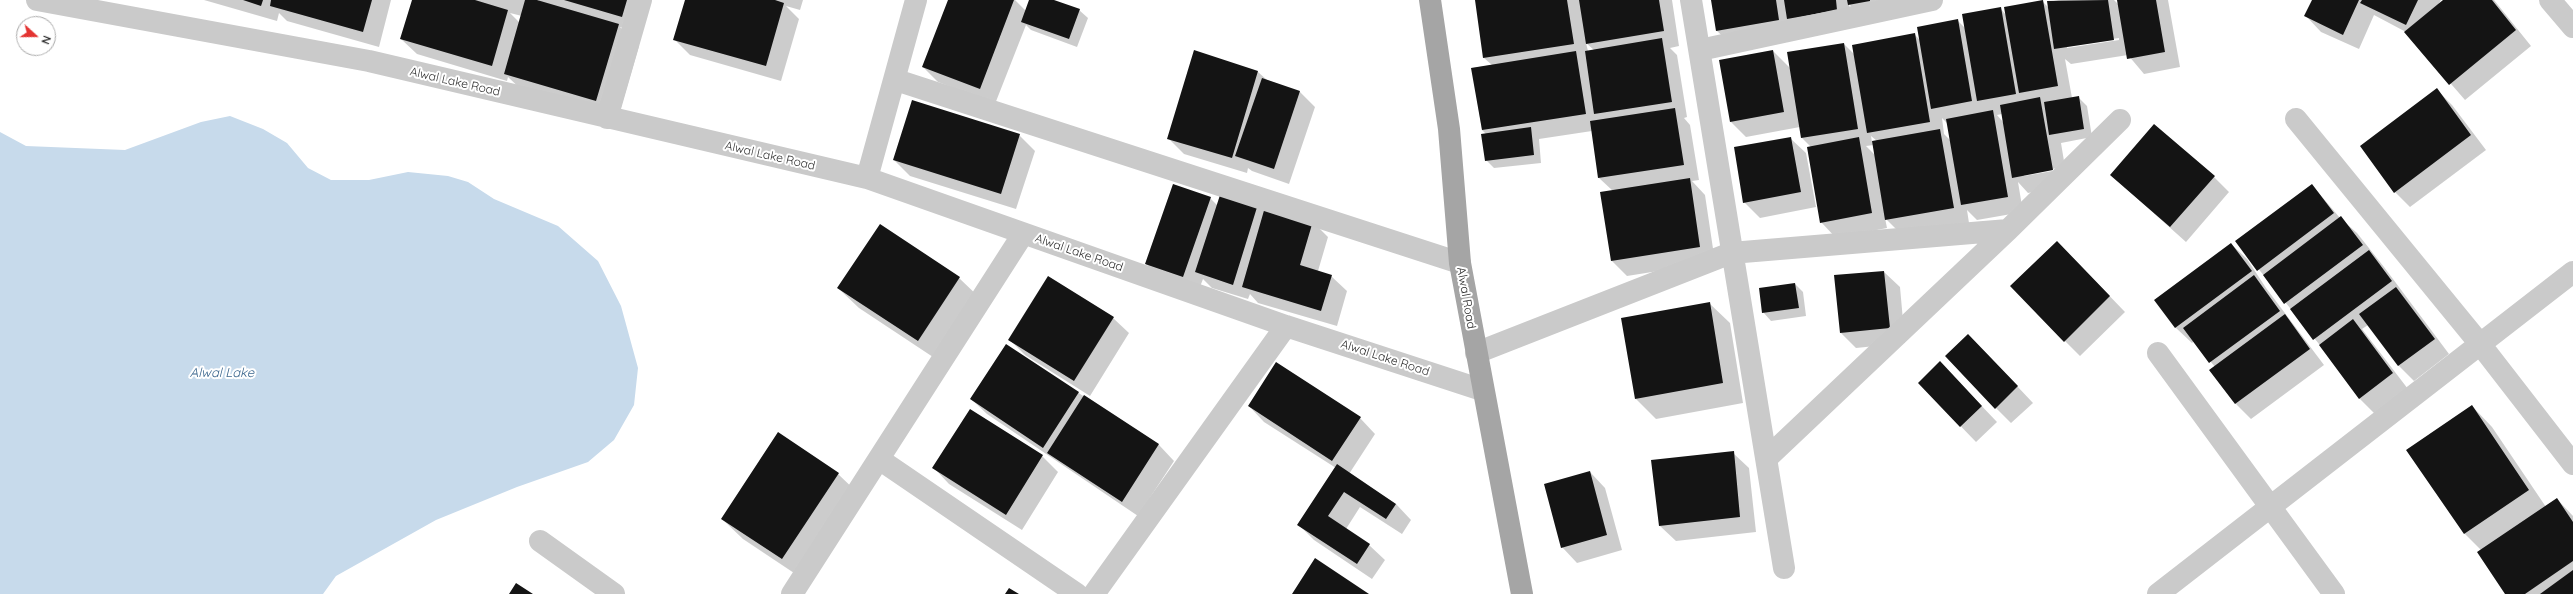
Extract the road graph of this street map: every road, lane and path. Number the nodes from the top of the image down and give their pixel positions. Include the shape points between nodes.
1 (37, 0) edge
2 (641, 0) edge
3 (916, 0) edge
4 (1430, 0) edge
5 (1691, 0) edge
6 (1932, 0) edge
7 (2550, 0) edge
8 (2573, 28) edge
9 (1700, 50) junction
10 (896, 80) junction
11 (607, 118) junction
12 (2120, 120) dead end
13 (2296, 120) dead end
14 (867, 178) junction
15 (2008, 230) junction
16 (1023, 234) junction
17 (1731, 253) junction
18 (1460, 263) junction
19 (2573, 272) edge
20 (1286, 326) junction
21 (2480, 344) junction
22 (1476, 353) junction
23 (2158, 353) dead end
24 (1482, 390) junction
25 (879, 459) junction
26 (1766, 459) junction
27 (2573, 464) edge
28 (2271, 507) junction
29 (540, 541) dead end
30 (1784, 568) dead end
31 (614, 594) edge
32 (792, 594) edge
33 (1077, 594) edge
34 (1094, 594) edge
35 (1522, 594) edge
36 (2158, 594) edge
37 (2334, 594) edge

1 - 11 street, Alwal Lake Road via 369,61
2 - 11 street
3 - 10 street
4 - 18 main road, Alwal Road via 1449,129
5 - 9 street
6 - 9 street
7 - 8 street
9 - 17 street
10 - 14 street
10 - 18 street
11 - 14 street, Alwal Lake Road
12 - 15 street
13 - 21 street
14 - 16 street, Alwal Lake Road
15 - 17 street
15 - 26 street
16 - 20 street, Alwal Lake Road
16 - 25 street
17 - 22 street
17 - 26 street
18 - 22 main road, Alwal Road
19 - 21 street
20 - 24 street, Alwal Lake Road
20 - 34 street
21 - 27 street
21 - 28 street
22 - 24 main road, Alwal Road
23 - 28 street
24 - 35 main road, Alwal Road
25 - 32 street
25 - 33 street
26 - 30 street
28 - 36 street
28 - 37 street
29 - 31 street

